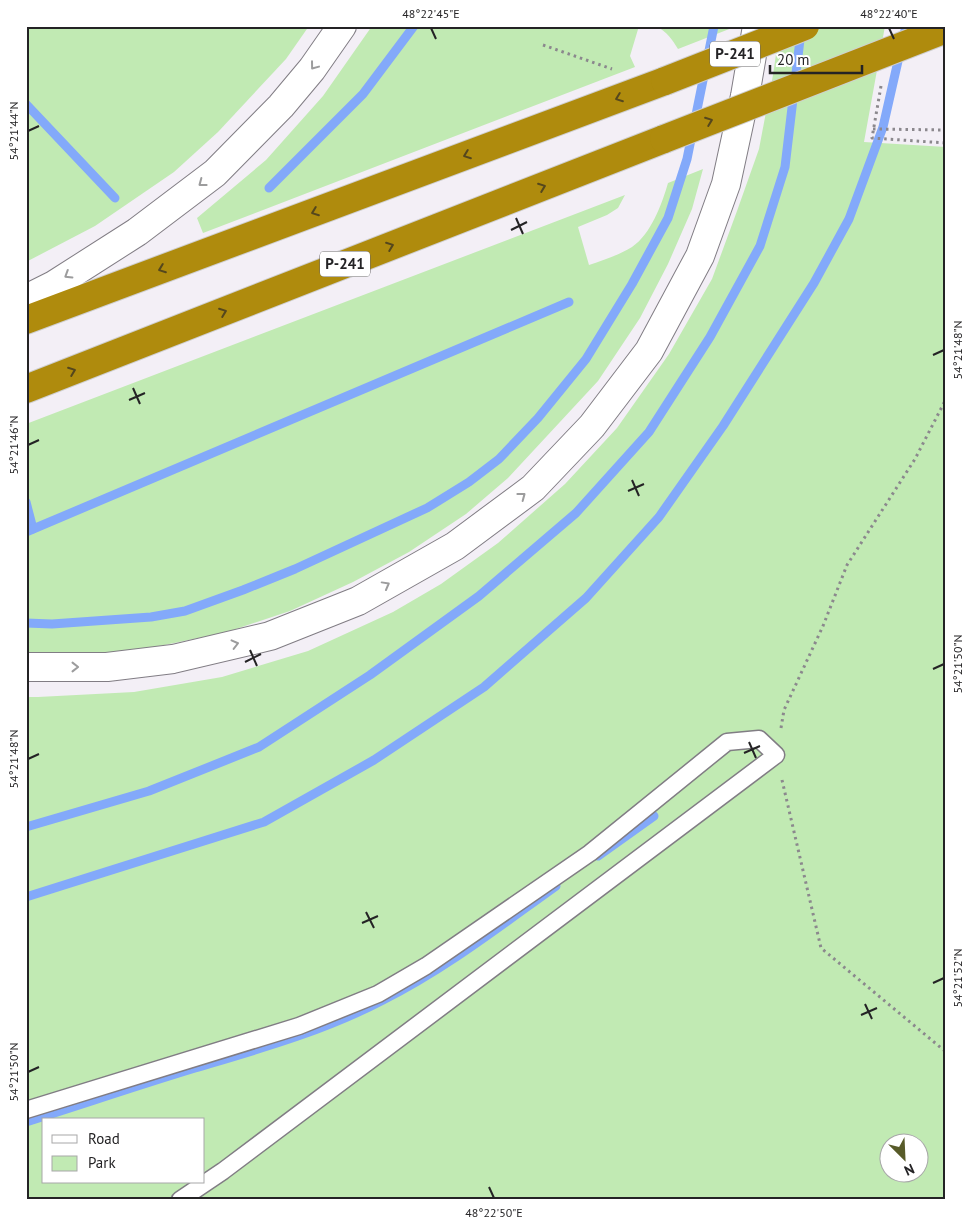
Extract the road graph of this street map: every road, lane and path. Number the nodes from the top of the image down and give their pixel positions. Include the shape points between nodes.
1 (342, 26) edge
2 (756, 26) edge
3 (805, 26) edge
4 (946, 29) edge
5 (543, 45) dead end
6 (618, 71) dead end
7 (875, 129) dead end
8 (946, 130) edge
9 (872, 138) dead end
10 (946, 143) edge
11 (26, 299) edge
12 (26, 320) edge
13 (26, 389) edge
14 (946, 399) edge
15 (26, 667) edge
16 (776, 755) junction
17 (946, 1052) edge
18 (26, 1110) edge
19 (205, 1183) edge
20 (204, 1184) edge
21 (180, 1200) edge

1 -> 11 main road via 281,106 215,174 136,232 54,285
15 -> 2 main road via 107,667 173,659 270,636 358,600 455,546 533,488 592,426 649,351 700,256 726,184
3 -> 12 highway, Р-241, bridge
13 -> 4 highway, Р-241, bridge
5 - 6 path
7 - 8 path
9 - 10 path
14 - 16 path via 915,458 847,565 784,710
16 - 17 path via 821,948
16 - 18 lane via 760,739 727,742 590,852 426,966 378,994 298,1026
16 - 19 lane
20 - 21 lane

